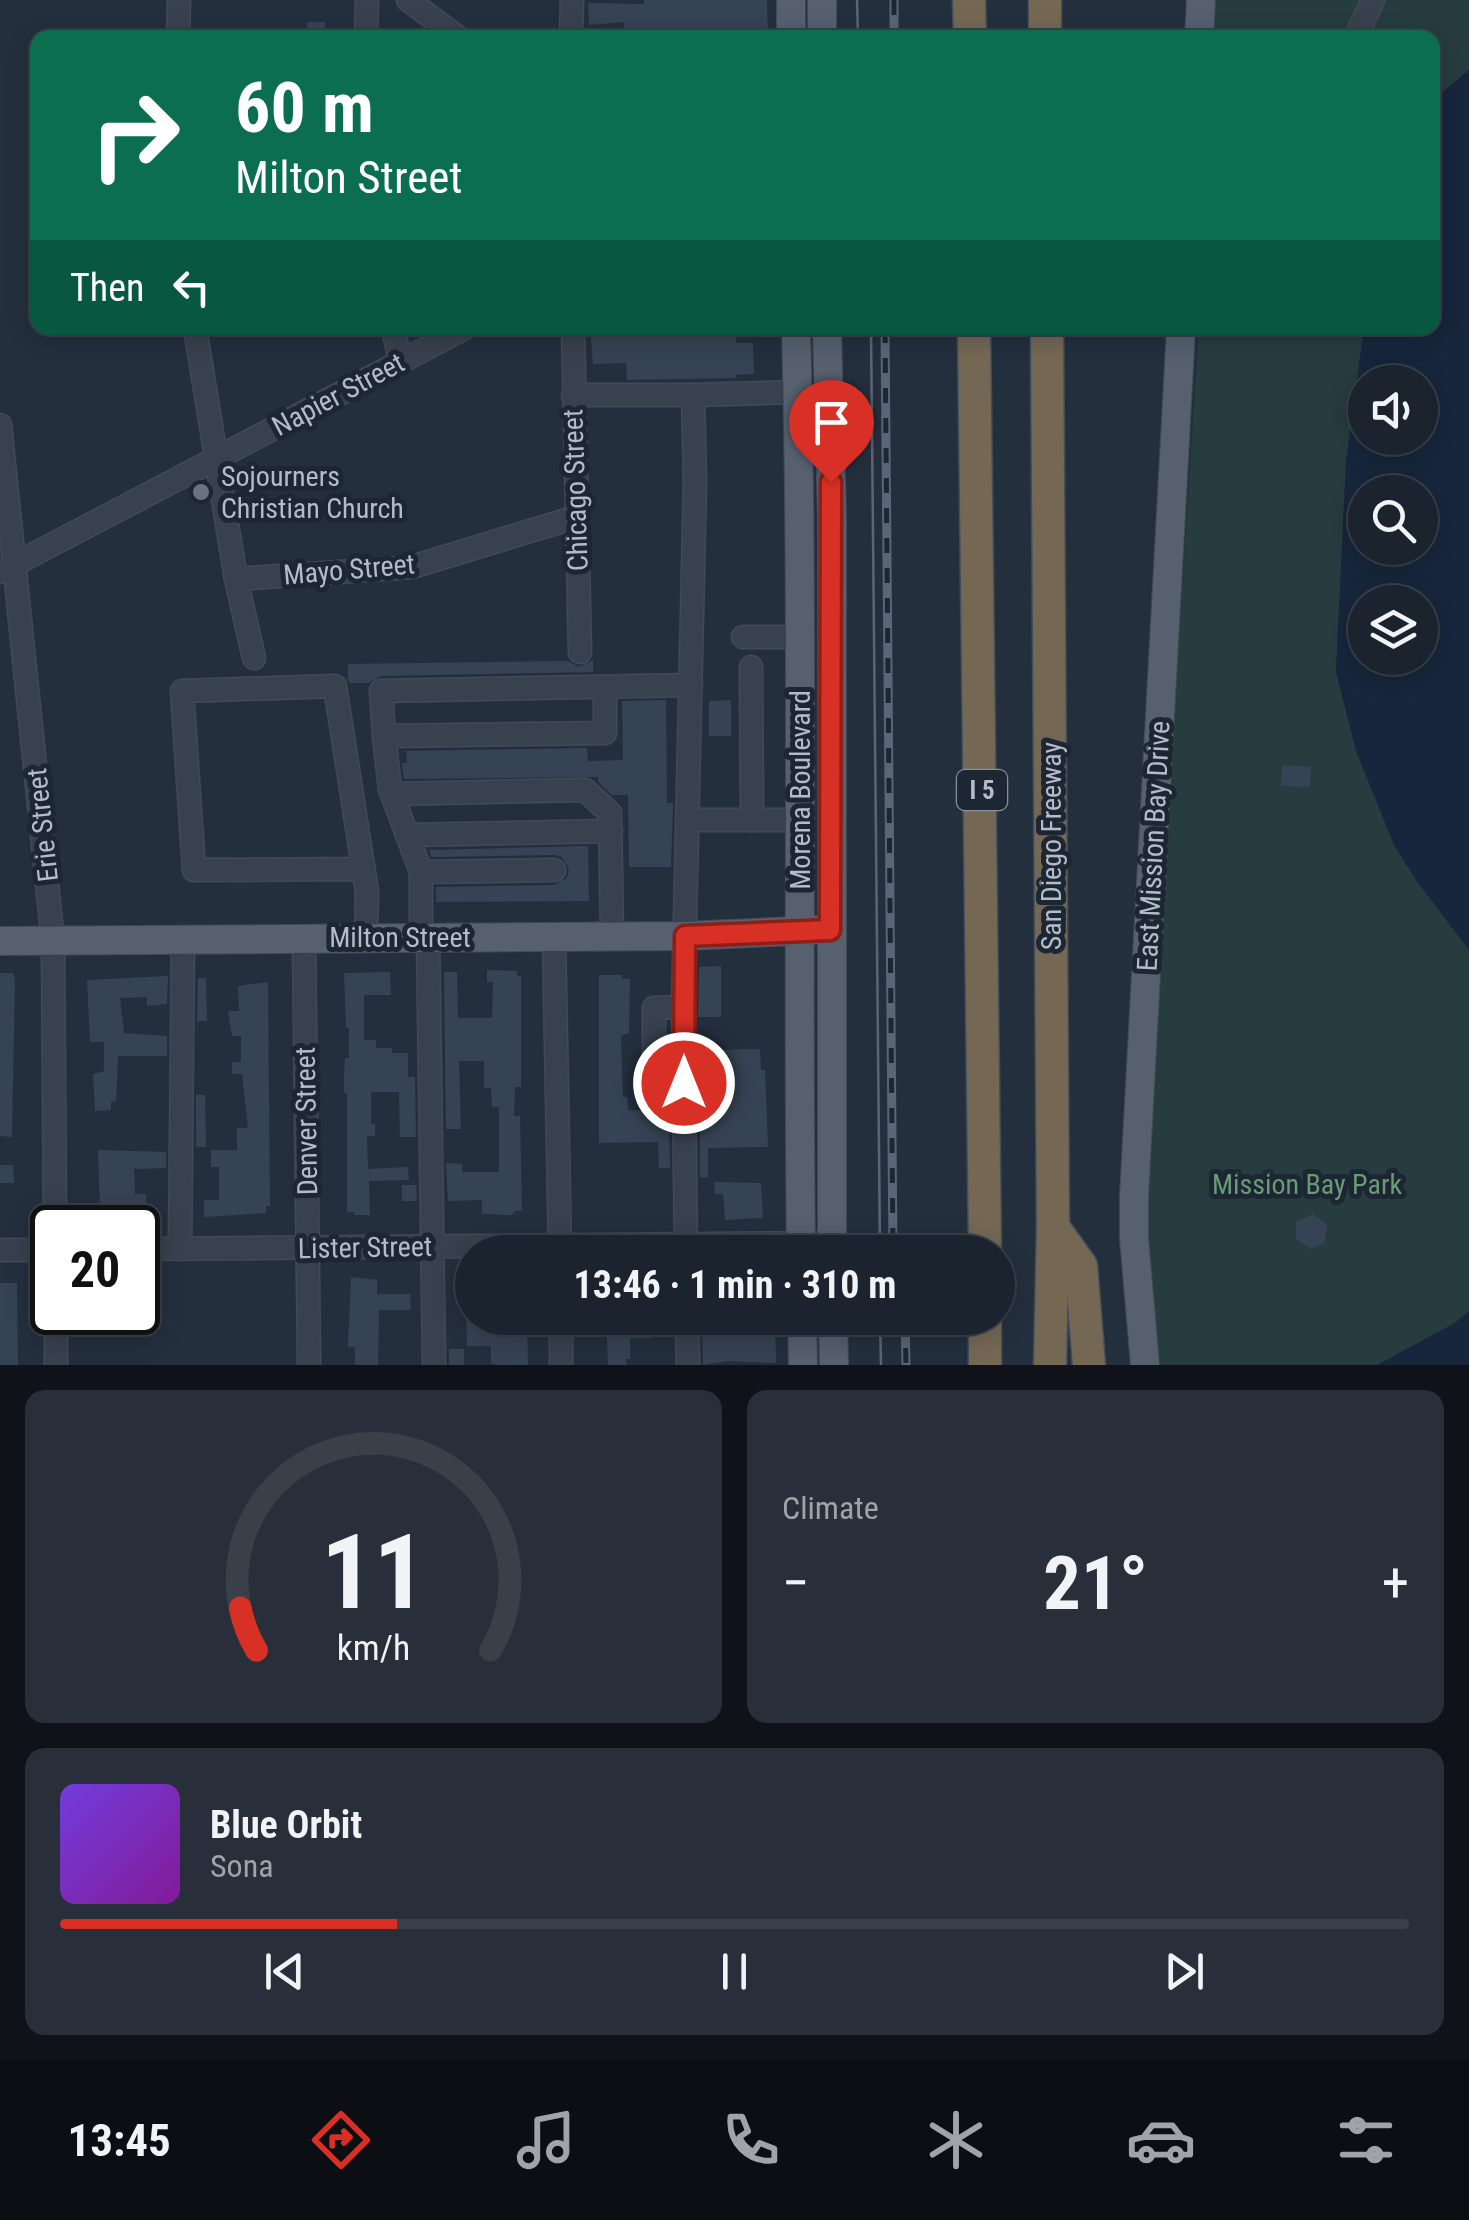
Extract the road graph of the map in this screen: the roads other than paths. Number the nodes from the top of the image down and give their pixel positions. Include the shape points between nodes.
1 (179, 0) edge
2 (367, 0) edge
3 (408, 0) edge
4 (572, 0) edge
5 (791, 0) edge
6 (822, 0) edge
7 (969, 0) edge
8 (1044, 0) edge
9 (1201, 0) edge
10 (1373, 0) edge
11 (178, 30) edge
12 (366, 30) edge
13 (448, 30) edge
14 (572, 30) edge
15 (791, 30) edge
16 (822, 30) edge
17 (970, 30) edge
18 (1045, 30) edge
19 (1199, 30) edge
20 (1359, 30) edge
21 (196, 335) edge
22 (395, 335) edge
23 (451, 335) edge
24 (573, 335) edge
25 (796, 335) edge
26 (827, 335) edge
27 (974, 335) edge
28 (1047, 335) edge
29 (1181, 335) edge
30 (400, 360) junction
31 (798, 392) junction
32 (573, 395) junction
33 (693, 395) junction
34 (0, 425) edge
35 (216, 460) junction
36 (576, 517) junction
37 (8, 568) edge
38 (236, 579) junction
39 (801, 637) junction
40 (743, 638) dead end
41 (580, 652) dead end
42 (254, 658) dead end
43 (751, 667) dead end
44 (690, 685) junction
45 (605, 687) junction
46 (384, 736) junction
47 (392, 794) junction
48 (687, 820) junction
49 (752, 820) junction
50 (800, 820) junction
51 (610, 831) junction
52 (407, 835) junction
53 (364, 870) junction
54 (554, 870) dead end
55 (421, 872) junction
56 (830, 930) junction
57 (799, 931) junction
58 (612, 935) junction
59 (554, 936) junction
60 (685, 936) junction
61 (366, 937) junction
62 (424, 937) junction
63 (183, 938) junction
64 (304, 938) junction
65 (0, 942) edge
66 (53, 942) junction
67 (684, 1072) junction
68 (646, 1086) dead end
69 (55, 1205) edge
70 (1053, 1228) junction
71 (560, 1235) edge
72 (686, 1235) edge
73 (801, 1235) edge
74 (832, 1235) edge
75 (984, 1235) edge
76 (434, 1245) junction
77 (455, 1246) edge
78 (308, 1247) junction
79 (160, 1249) edge
80 (180, 1249) junction
81 (0, 1250) edge
82 (30, 1250) edge
83 (56, 1335) edge
84 (560, 1335) edge
85 (687, 1335) edge
86 (802, 1335) edge
87 (833, 1335) edge
88 (985, 1335) edge
89 (56, 1365) edge
90 (310, 1365) edge
91 (434, 1365) edge
92 (561, 1365) edge
93 (688, 1365) edge
94 (803, 1365) edge
95 (834, 1365) edge
96 (985, 1365) edge
97 (1050, 1365) edge
98 (1089, 1365) edge
99 (1145, 1365) edge

1 - 11 street
2 - 12 street
3 - 13 street
4 - 14 street
5 - 15 main road
6 - 16 main road
7 - 17 highway
8 - 18 highway
9 - 19 main road
10 - 20 street
21 - 35 street
22 - 30 street
23 - 30 street, Napier Street
24 - 32 street, Chicago Street
25 - 31 main road, Morena Boulevard
26 - 56 main road, Morena Boulevard
27 - 75 highway, I 5
28 - 70 highway, San Diego Freeway
29 - 99 main road, East Mission Bay Drive via 1134,1196
30 - 35 street, Napier Street
31 - 33 street
31 - 39 main road, Morena Boulevard
32 - 33 street
32 - 36 street, Chicago Street
33 - 44 street
34 - 37 street, Erie Street
35 - 37 street, Napier Street
35 - 38 street
36 - 38 street, Mayo Street via 412,566
36 - 41 street, Chicago Street
37 - 66 street, Erie Street
38 - 42 street
39 - 40 street
39 - 50 main road, Morena Boulevard
43 - 49 street
44 - 45 street
44 - 48 street
45 - 46 street via 604,733
45 - 46 street via 381,691
46 - 47 street
47 - 51 street via 585,790 610,813
47 - 52 street
48 - 49 street
48 - 60 street
49 - 50 street
50 - 57 main road, Morena Boulevard
51 - 52 street
51 - 58 street
52 - 55 street
53 - 53 street via 334,686 182,691 194,870
53 - 61 street
54 - 55 street
55 - 62 street
56 - 57 main road, Milton Street
56 - 74 main road, Morena Boulevard
57 - 60 main road, Milton Street
57 - 73 main road, Morena Boulevard
58 - 59 main road, Milton Street
58 - 60 main road, Milton Street
59 - 62 main road, Milton Street
59 - 71 street
60 - 67 street
61 - 62 main road, Milton Street
61 - 64 main road, Milton Street
62 - 76 street
63 - 64 main road, Milton Street
63 - 66 main road, Milton Street
63 - 80 street
64 - 78 street, Denver Street
65 - 66 main road, Milton Street
66 - 69 street, Erie Street
67 - 68 street
67 - 72 street
70 - 97 highway, San Diego Freeway
70 - 98 highway via 1080,1266
76 - 77 street, Lister Street
76 - 78 street, Lister Street
76 - 91 street
78 - 80 street, Lister Street
78 - 90 street, Denver Street
79 - 80 street, Lister Street
81 - 82 street
83 - 89 street
84 - 92 street
85 - 93 street
86 - 94 main road
87 - 95 main road
88 - 96 highway

